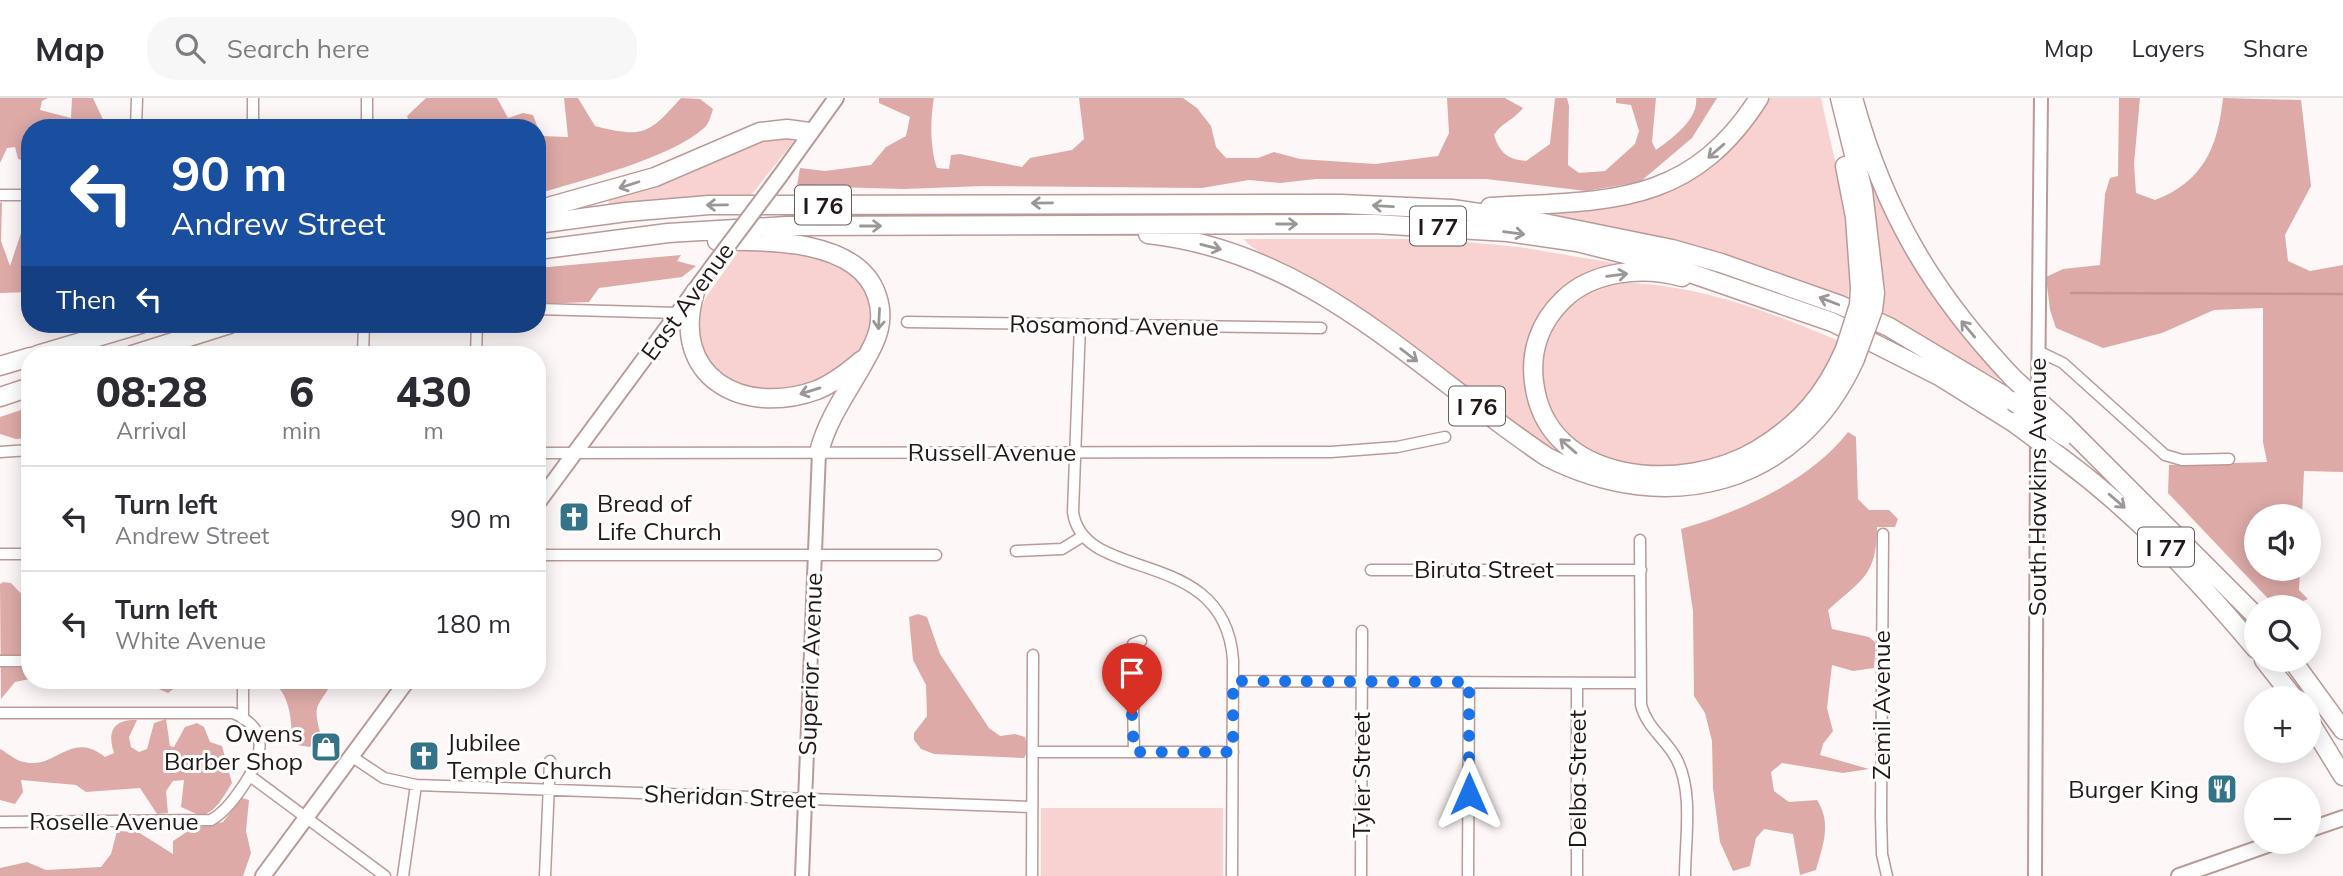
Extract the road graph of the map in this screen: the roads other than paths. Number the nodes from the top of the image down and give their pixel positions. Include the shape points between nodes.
1 (137, 98) edge
2 (253, 98) edge
3 (367, 98) edge
4 (836, 98) edge
5 (1759, 98) edge
6 (1828, 98) edge
7 (1840, 98) edge
8 (1853, 98) edge
9 (2041, 98) edge
10 (136, 119) edge
11 (253, 119) edge
12 (367, 119) edge
13 (809, 132) junction
14 (0, 195) edge
15 (21, 195) edge
16 (546, 207) edge
17 (1451, 209) junction
18 (546, 223) edge
19 (1072, 226) junction
20 (559, 247) junction
21 (546, 249) edge
22 (1868, 290) junction
23 (695, 292) junction
24 (546, 309) edge
25 (1793, 309) junction
26 (678, 313) junction
27 (907, 322) dead end
28 (1080, 325) junction
29 (1321, 328) dead end
30 (111, 333) edge
31 (202, 333) edge
32 (67, 346) edge
33 (160, 346) edge
34 (2038, 351) junction
35 (1850, 354) junction
36 (867, 356) junction
37 (21, 360) edge
38 (0, 366) edge
39 (21, 390) edge
40 (0, 397) edge
41 (2064, 430) junction
42 (1445, 438) dead end
43 (0, 445) edge
44 (13, 450) junction
45 (21, 450) edge
46 (0, 452) edge
47 (819, 452) junction
48 (1076, 452) junction
49 (546, 453) edge
50 (575, 453) junction
51 (2229, 459) dead end
52 (546, 492) edge
53 (1883, 534) dead end
54 (1083, 536) junction
55 (1640, 540) dead end
56 (1016, 551) dead end
57 (0, 554) edge
58 (21, 554) edge
59 (546, 555) edge
60 (814, 555) junction
61 (936, 555) dead end
62 (1371, 570) dead end
63 (1641, 570) junction
64 (2244, 604) edge
65 (1362, 631) dead end
66 (2244, 635) edge
67 (1141, 641) dead end
68 (1033, 655) dead end
69 (0, 661) edge
70 (21, 661) edge
71 (2273, 672) edge
72 (2301, 672) edge
73 (1233, 681) junction
74 (1362, 682) junction
75 (1469, 682) junction
76 (1640, 682) junction
77 (1577, 683) junction
78 (2285, 686) edge
79 (243, 689) edge
80 (401, 689) edge
81 (0, 713) edge
82 (243, 719) junction
83 (2343, 730) edge
84 (2321, 740) edge
85 (1033, 752) junction
86 (1134, 752) junction
87 (1233, 752) junction
88 (351, 757) junction
89 (550, 761) dead end
90 (250, 776) junction
91 (2343, 776) edge
92 (416, 785) junction
93 (548, 790) junction
94 (805, 799) junction
95 (1032, 807) junction
96 (2343, 818) edge
97 (305, 819) junction
98 (0, 821) edge
99 (2321, 826) edge
100 (2248, 854) edge
101 (2205, 872) edge
102 (263, 876) edge
103 (384, 876) edge
104 (403, 876) edge
105 (545, 876) edge
106 (802, 876) edge
107 (1032, 876) edge
108 (1232, 876) edge
109 (1361, 876) edge
110 (1468, 876) edge
111 (1577, 876) edge
112 (1685, 876) edge
113 (1887, 876) edge
114 (2035, 876) edge
115 (2179, 876) edge

1 - 10 street
2 - 11 street
3 - 12 street
4 - 13 main road, East Avenue
5 -> 17 highway, I 76 via 1713,154 1692,170 1653,188 1599,201
6 - 22 highway
7 - 22 highway, I 76 via 1863,191
41 -> 8 highway, bridge via 1955,312 1912,247 1872,164
9 - 34 street, South Hawkins Avenue
13 -> 16 highway via 760,132 655,177
13 - 23 main road, East Avenue, bridge
14 - 15 street
17 -> 18 highway, I 76 via 1341,204 709,205
41 -> 17 highway, I 77, bridge via 1889,327 1775,281 1626,239
20 -> 19 highway, I 76 via 713,229
19 -> 25 highway, I 77 via 1374,224 1507,232 1577,242 1661,263
19 -> 35 highway, I 76 via 1166,236 1238,253 1279,270 1354,313 1547,457 1578,473 1623,485 1695,485 1766,461 1810,428 1844,383
20 - 21 highway, I 76
20 -> 36 highway via 742,241 832,253 861,270 878,299 879,326
22 - 35 highway, I 76, bridge via 1874,310
23 - 26 main road, East Avenue
36 -> 23 highway via 826,386 795,396 765,398 730,390 705,372 692,350 689,332
24 - 26 street
35 -> 25 highway via 1810,407 1756,451 1722,467 1693,473 1624,473 1581,457 1544,418 1533,379 1536,343 1558,304 1582,284 1629,273 1676,276
25 -> 66 highway, I 77, bridge via 1832,322 1941,377 2013,422 2140,521
26 - 50 main road, East Avenue
27 - 28 street, Rosamond Avenue
28 - 29 street, Rosamond Avenue
28 - 48 street
30 - 32 highway
31 - 33 highway
34 - 51 street via 2063,363 2165,454 2182,460
34 - 114 street, South Hawkins Avenue
36 - 47 highway via 825,429
37 - 38 highway
39 - 40 highway
41 - 64 highway, I 77
42 - 48 street, Russell Avenue via 1331,452
43 - 44 street
44 - 45 street
44 - 46 street
47 - 48 street, Russell Avenue
47 - 50 street, Russell Avenue
47 - 60 street, Superior Avenue
48 - 54 street via 1073,512
49 - 50 street, Russell Avenue
50 - 52 main road, East Avenue
53 - 113 street, Zemil Avenue via 1881,816
54 - 56 street via 1062,550
54 - 73 street via 1192,586 1216,604 1230,635
55 - 63 street
57 - 58 street
59 - 60 street
60 - 61 street
60 - 94 street, Superior Avenue
62 - 63 street, Biruta Street
63 - 76 street
65 - 74 street, Tyler Street
67 - 86 street via 1133,644 1132,650
68 - 85 street
69 - 70 street
71 - 78 highway
72 - 83 highway
73 - 74 street
73 - 87 street
74 - 75 street
74 - 109 street, Tyler Street
75 - 77 street
75 - 110 street
76 - 77 street
76 - 112 street via 1644,714 1677,760 1684,781
77 - 111 street, Delba Street
79 - 82 street
80 - 88 main road
81 - 82 street via 233,713
82 - 90 street via 260,743 259,760
84 - 91 highway
85 - 86 street
85 - 95 street
86 - 87 street
87 - 108 street
88 - 92 street, Sheridan Street via 384,778
88 - 97 main road
89 - 93 street
90 - 97 street
90 - 98 street, Roselle Avenue via 222,813 207,821
92 - 93 street, Sheridan Street
92 - 104 street
93 - 94 street, Sheridan Street
93 - 105 street
94 - 95 street, Sheridan Street
94 - 106 street, Superior Avenue
95 - 107 street
96 - 99 main road
97 - 102 main road
97 - 103 street
100 - 101 main road
101 - 115 main road

